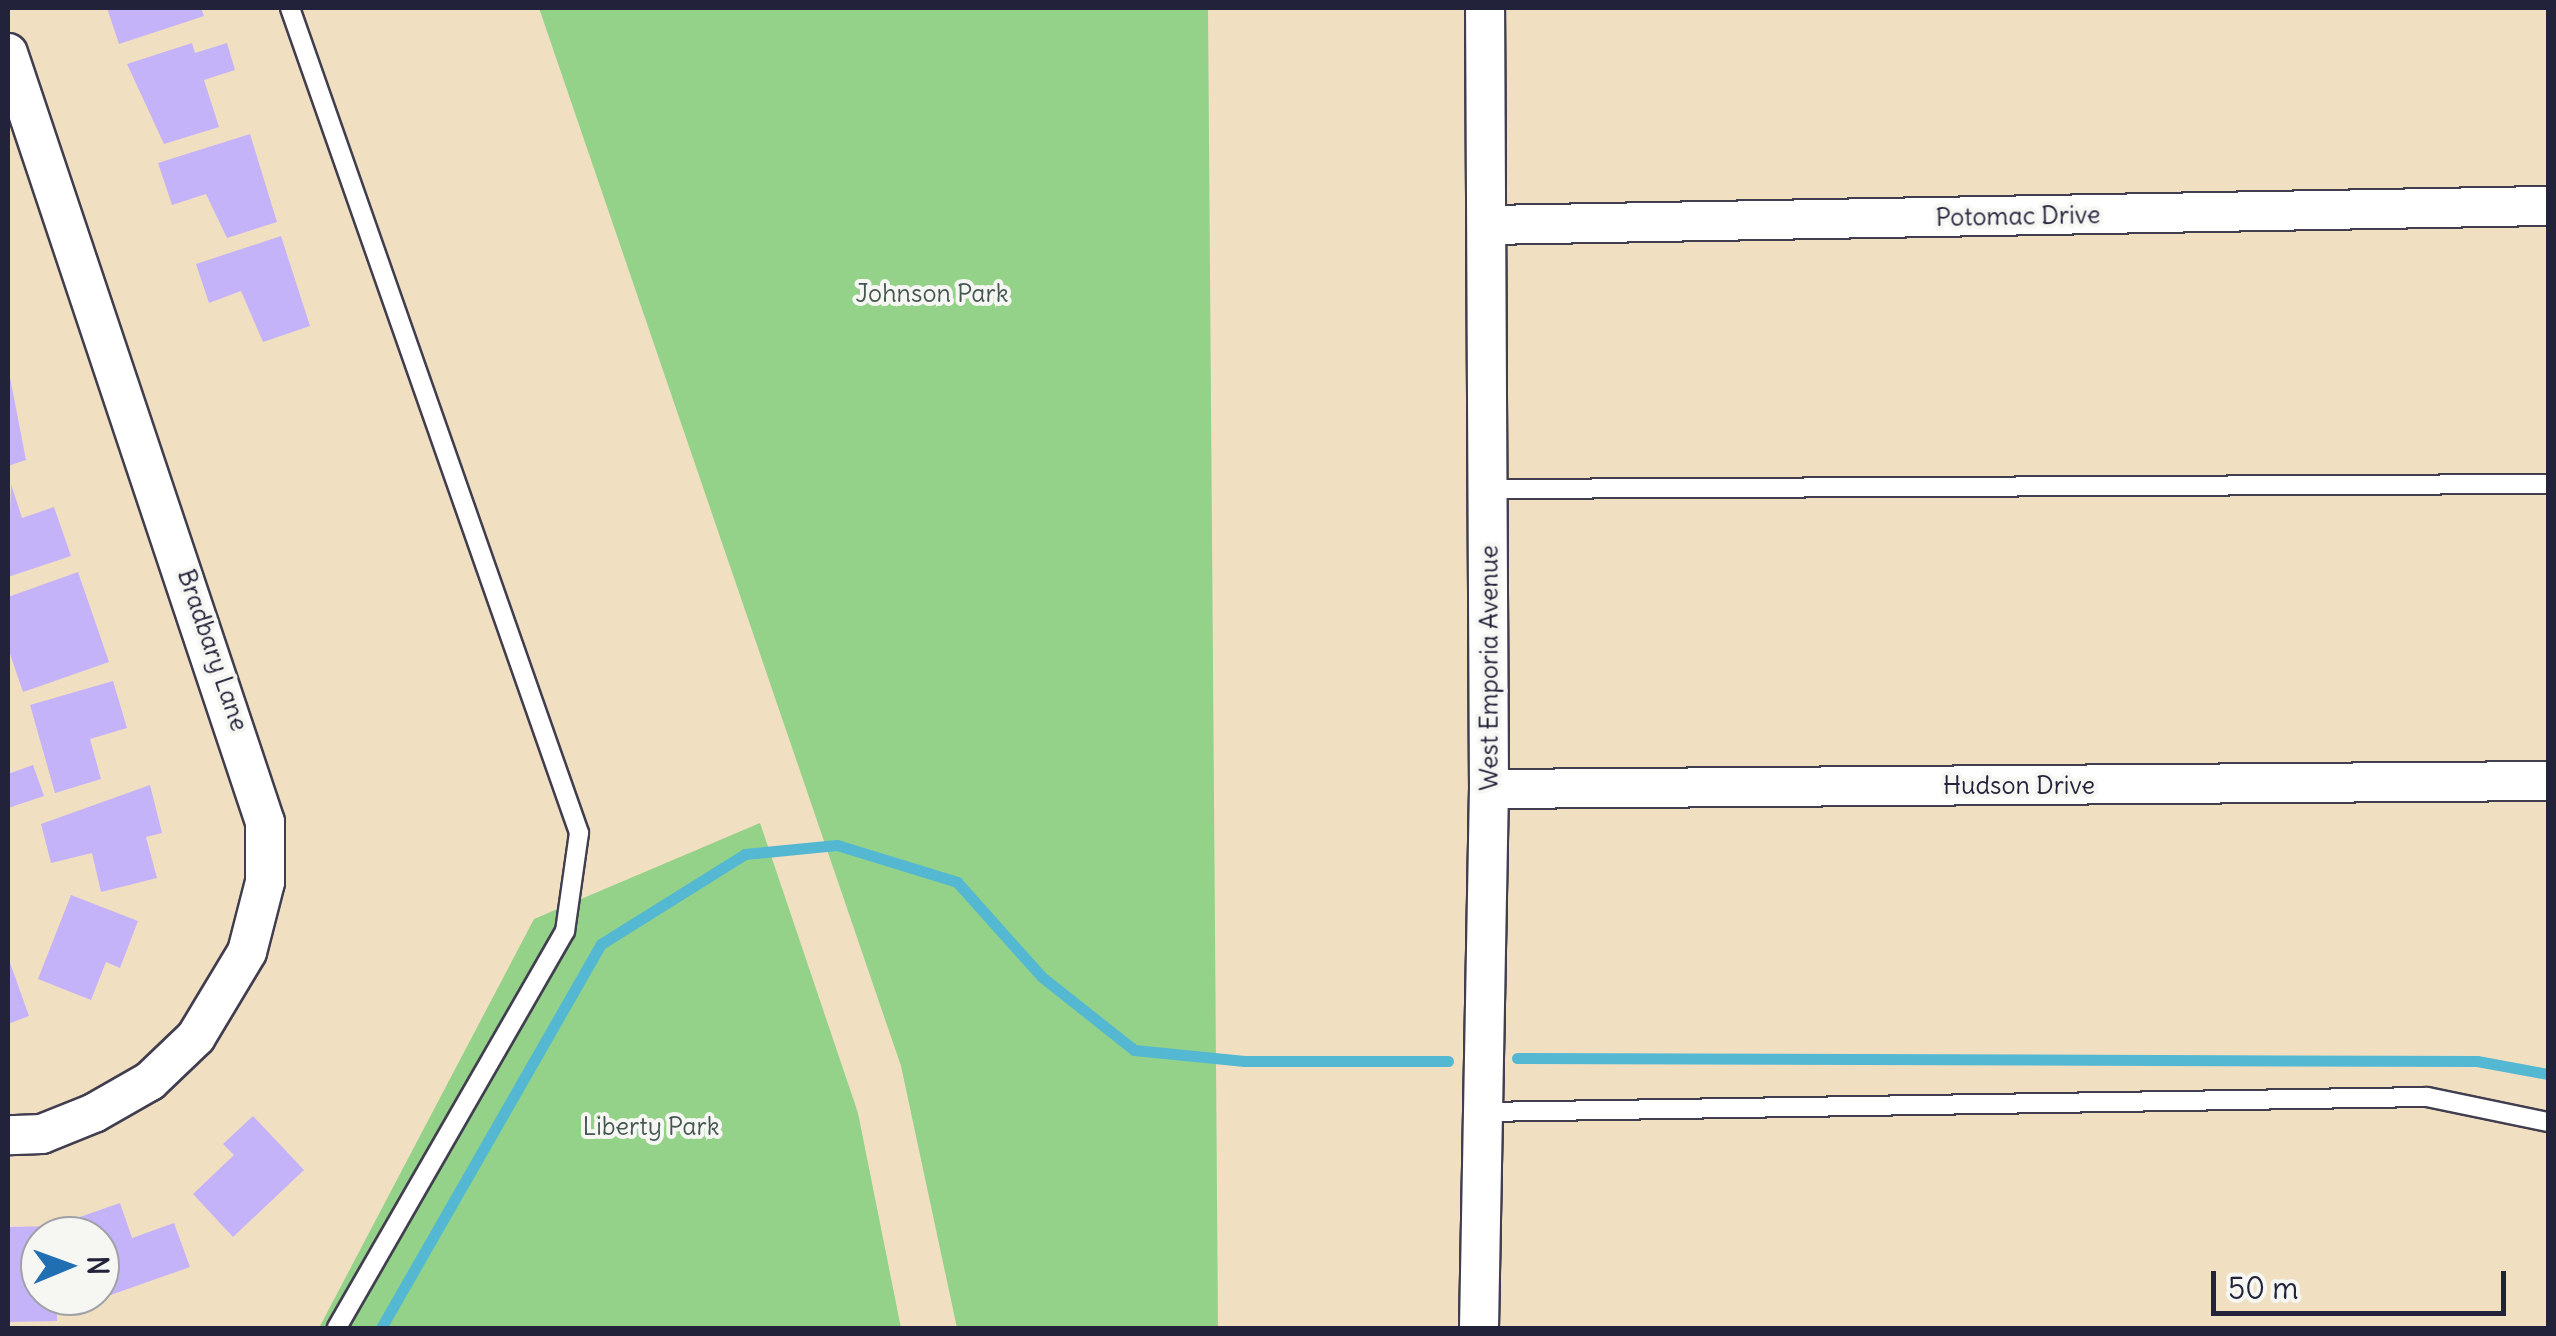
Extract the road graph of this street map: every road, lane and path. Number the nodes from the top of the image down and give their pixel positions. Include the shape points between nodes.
1 (290, 8) edge
2 (1485, 8) edge
3 (8, 54) edge
4 (2548, 206) edge
5 (1488, 225) junction
6 (2548, 484) edge
7 (1488, 489) junction
8 (2548, 780) edge
9 (1489, 789) junction
10 (1481, 1112) junction
11 (2548, 1122) edge
12 (8, 1136) edge
13 (337, 1328) edge
14 (1479, 1328) edge

1 - 13 lane via 578,833 564,930
2 - 5 street, West Emporia Avenue
3 - 12 street, Bradbary Lane via 265,822 264,882 247,952 196,1037 150,1081 94,1113 42,1134
4 - 5 street, Potomac Drive
5 - 7 street, West Emporia Avenue
6 - 7 lane
7 - 9 street, West Emporia Avenue
8 - 9 street, Hudson Drive
9 - 10 street, West Emporia Avenue
10 - 11 lane via 2428,1097
10 - 14 street, West Emporia Avenue

